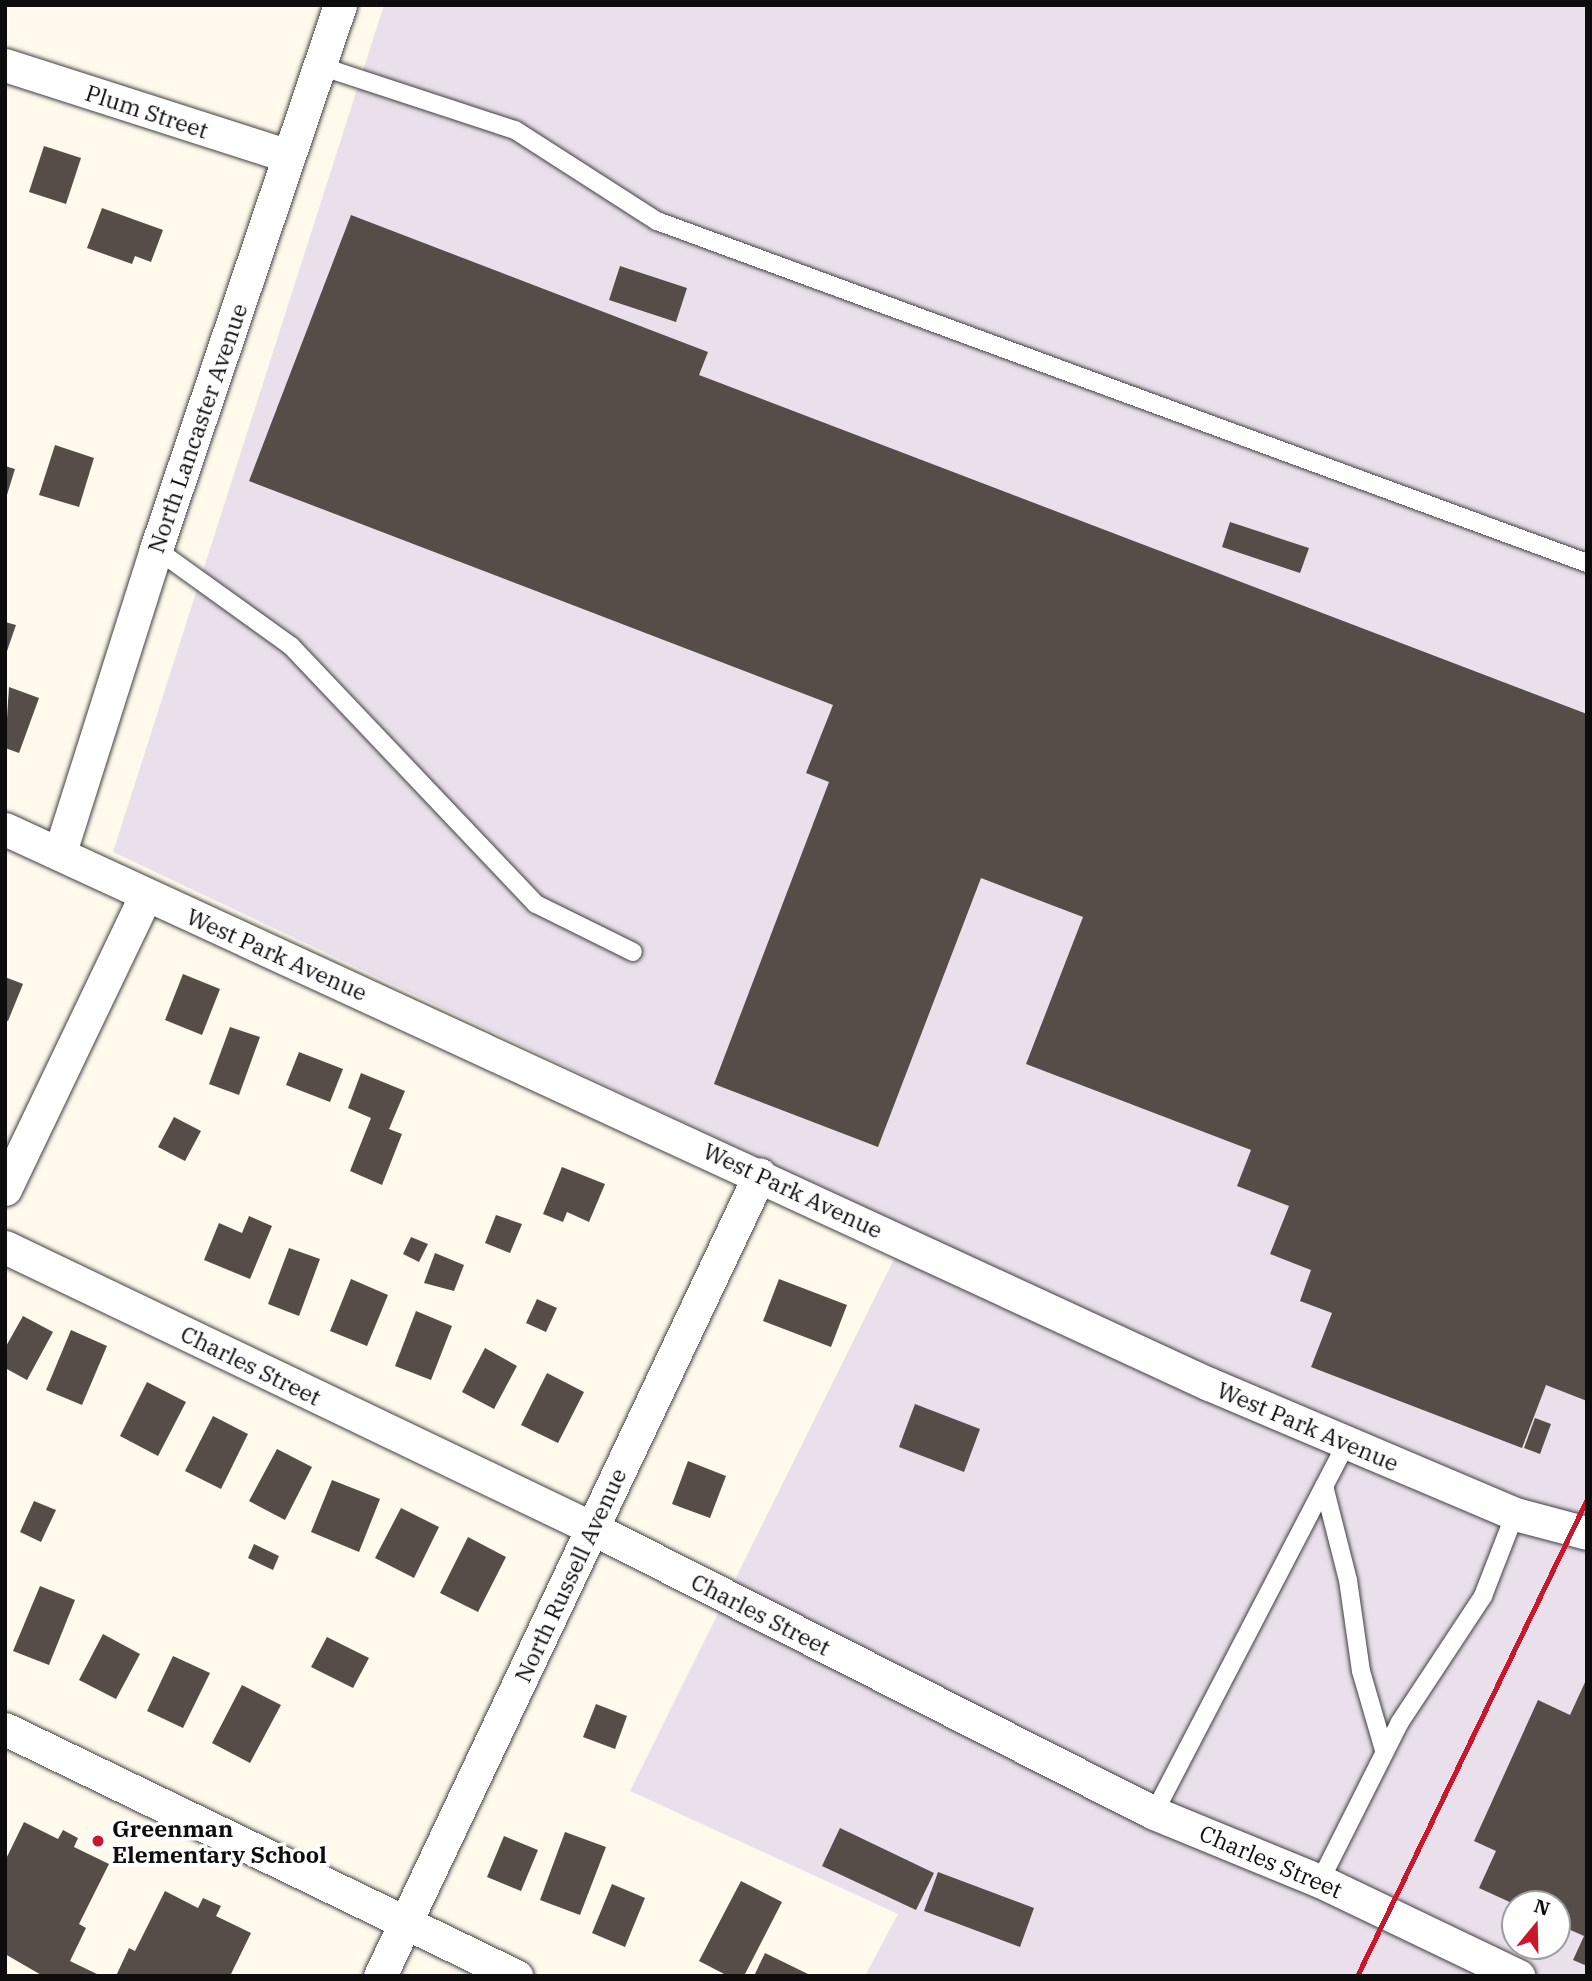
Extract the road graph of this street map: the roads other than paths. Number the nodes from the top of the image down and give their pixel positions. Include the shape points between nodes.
1 (340, 5) edge
2 (5, 65) edge
3 (320, 66) junction
4 (288, 156) junction
5 (156, 549) junction
6 (1587, 564) edge
7 (5, 830) edge
8 (60, 852) junction
9 (146, 895) junction
10 (633, 952) dead end
11 (760, 1174) junction
12 (5, 1189) edge
13 (5, 1247) edge
14 (1347, 1443) junction
15 (1324, 1486) junction
16 (1515, 1514) junction
17 (592, 1528) junction
18 (1587, 1533) edge
19 (5, 1729) edge
20 (1384, 1750) junction
21 (1154, 1813) junction
22 (1320, 1881) junction
23 (406, 1924) junction
24 (380, 1976) edge
25 (516, 1976) edge
26 (1518, 1976) edge

1 - 3 street, North Lancaster Avenue
2 - 4 street, Plum Street
3 - 4 street, North Lancaster Avenue
3 - 6 lane via 515,130 657,221
4 - 5 street, North Lancaster Avenue
5 - 8 street, North Lancaster Avenue
5 - 10 lane via 291,646 536,904
7 - 8 street, West Park Avenue
8 - 9 street, West Park Avenue
9 - 11 street, West Park Avenue
9 - 12 street
11 - 14 street, West Park Avenue
11 - 17 street, North Russell Avenue
13 - 17 street, Charles Street
14 - 15 lane
14 - 16 street, West Park Avenue
15 - 20 lane via 1348,1580 1361,1671
15 - 21 lane
16 - 18 street, West Park Avenue
16 - 20 lane via 1483,1596
17 - 21 street, Charles Street
17 - 23 street, North Russell Avenue
19 - 23 street
20 - 22 lane
21 - 22 street, Charles Street
22 - 26 street, Charles Street
23 - 24 street, North Russell Avenue
23 - 25 street

